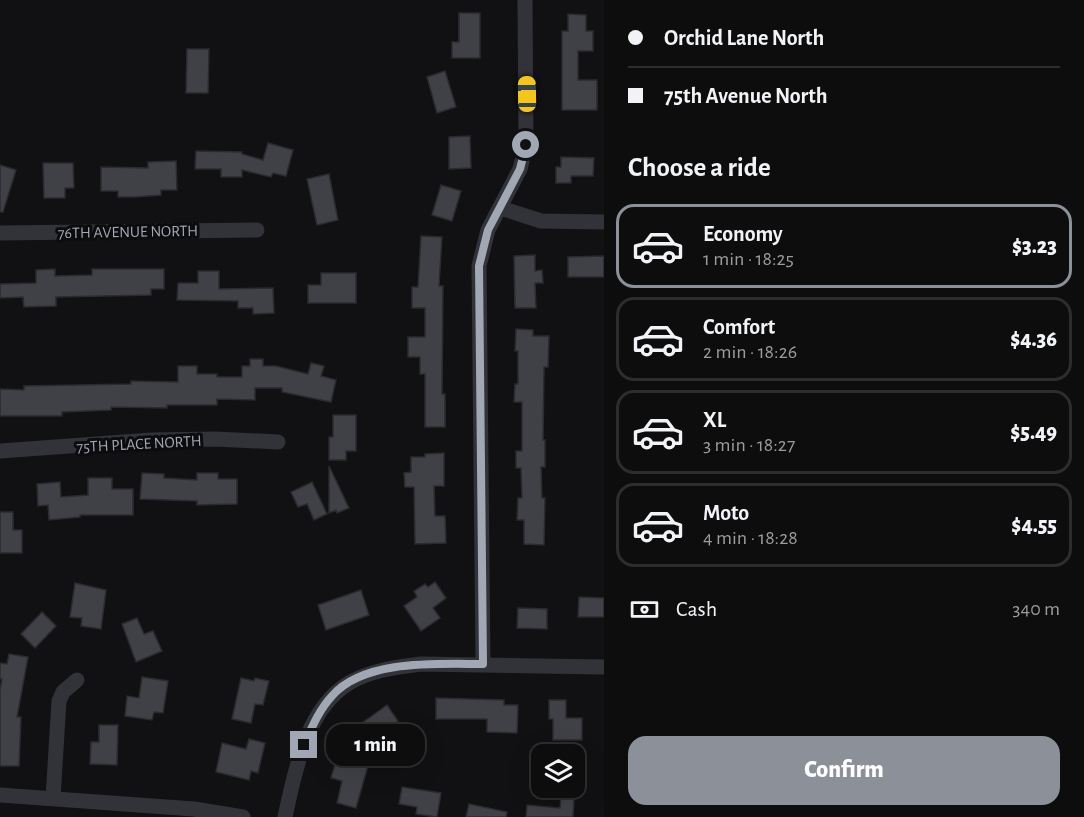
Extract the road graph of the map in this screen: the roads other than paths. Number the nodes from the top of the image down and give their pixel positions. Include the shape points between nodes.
1 (525, 0) edge
2 (501, 208) junction
3 (604, 222) edge
4 (257, 230) dead end
5 (0, 233) edge
6 (278, 442) dead end
7 (0, 451) edge
8 (483, 664) junction
9 (604, 667) edge
10 (77, 680) dead end
11 (0, 795) edge
12 (53, 798) junction
13 (140, 811) edge
14 (243, 817) edge
15 (285, 817) edge

1 - 2 street via 526,145 520,169
2 - 3 street via 541,221
2 - 8 street via 488,230 479,266
4 - 5 street, 76TH AVENUE NORTH
6 - 7 street, 75TH PLACE NORTH via 152,440
8 - 9 street
8 - 15 street via 392,667 350,682 333,695 304,745
10 - 12 street via 59,701
11 - 12 street
12 - 13 street
13 - 14 street via 194,808

